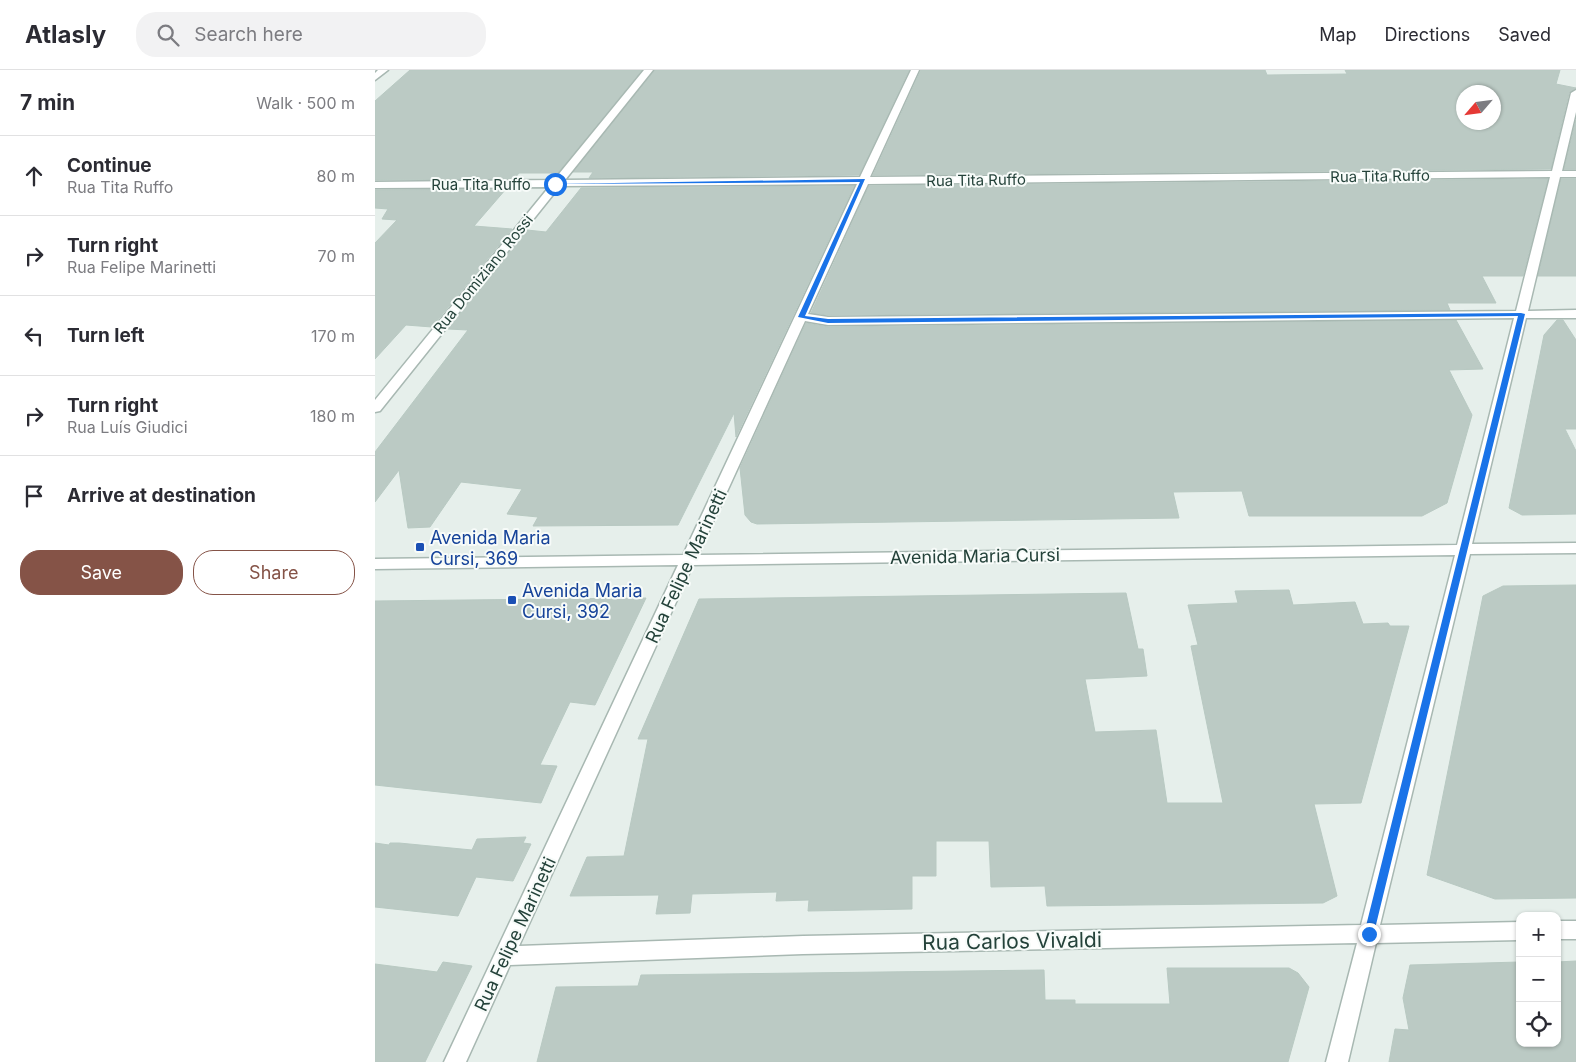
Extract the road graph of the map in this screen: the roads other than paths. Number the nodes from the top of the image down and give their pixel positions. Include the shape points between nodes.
1 (384, 70) edge
2 (649, 70) edge
3 (915, 70) edge
4 (375, 77) edge
5 (1576, 93) edge
6 (1557, 174) junction
7 (1576, 174) edge
8 (863, 181) junction
9 (555, 184) junction
10 (375, 185) edge
11 (1521, 314) junction
12 (1576, 314) edge
13 (801, 317) junction
14 (375, 408) edge
15 (1576, 548) edge
16 (1463, 550) junction
17 (689, 560) junction
18 (375, 564) edge
19 (1561, 930) edge
20 (1576, 930) edge
21 (1516, 931) edge
22 (1369, 934) junction
23 (505, 956) junction
24 (455, 1062) edge
25 (1337, 1062) edge

1 - 4 street
2 - 9 street, Rua Domiziano Rossi
3 - 8 street, Rua Felipe Marinetti
5 - 6 street
6 - 7 street, Rua Tita Ruffo
6 - 8 street, Rua Tita Ruffo
6 - 11 street
8 - 9 street, Rua Tita Ruffo
8 - 13 street, Rua Felipe Marinetti
9 - 10 street, Rua Tita Ruffo
9 - 14 street, Rua Domiziano Rossi
11 - 12 street
11 - 13 street via 828,321
11 - 16 street
13 - 17 street, Rua Felipe Marinetti
15 - 16 street, Avenida Maria Cursi
16 - 17 street, Avenida Maria Cursi
16 - 22 street
17 - 18 street, Avenida Maria Cursi
17 - 23 street, Rua Felipe Marinetti
19 - 20 street
21 - 22 street, Rua Carlos Vivaldi
22 - 23 street, Rua Carlos Vivaldi via 803,945
22 - 25 street
23 - 24 street, Rua Felipe Marinetti

